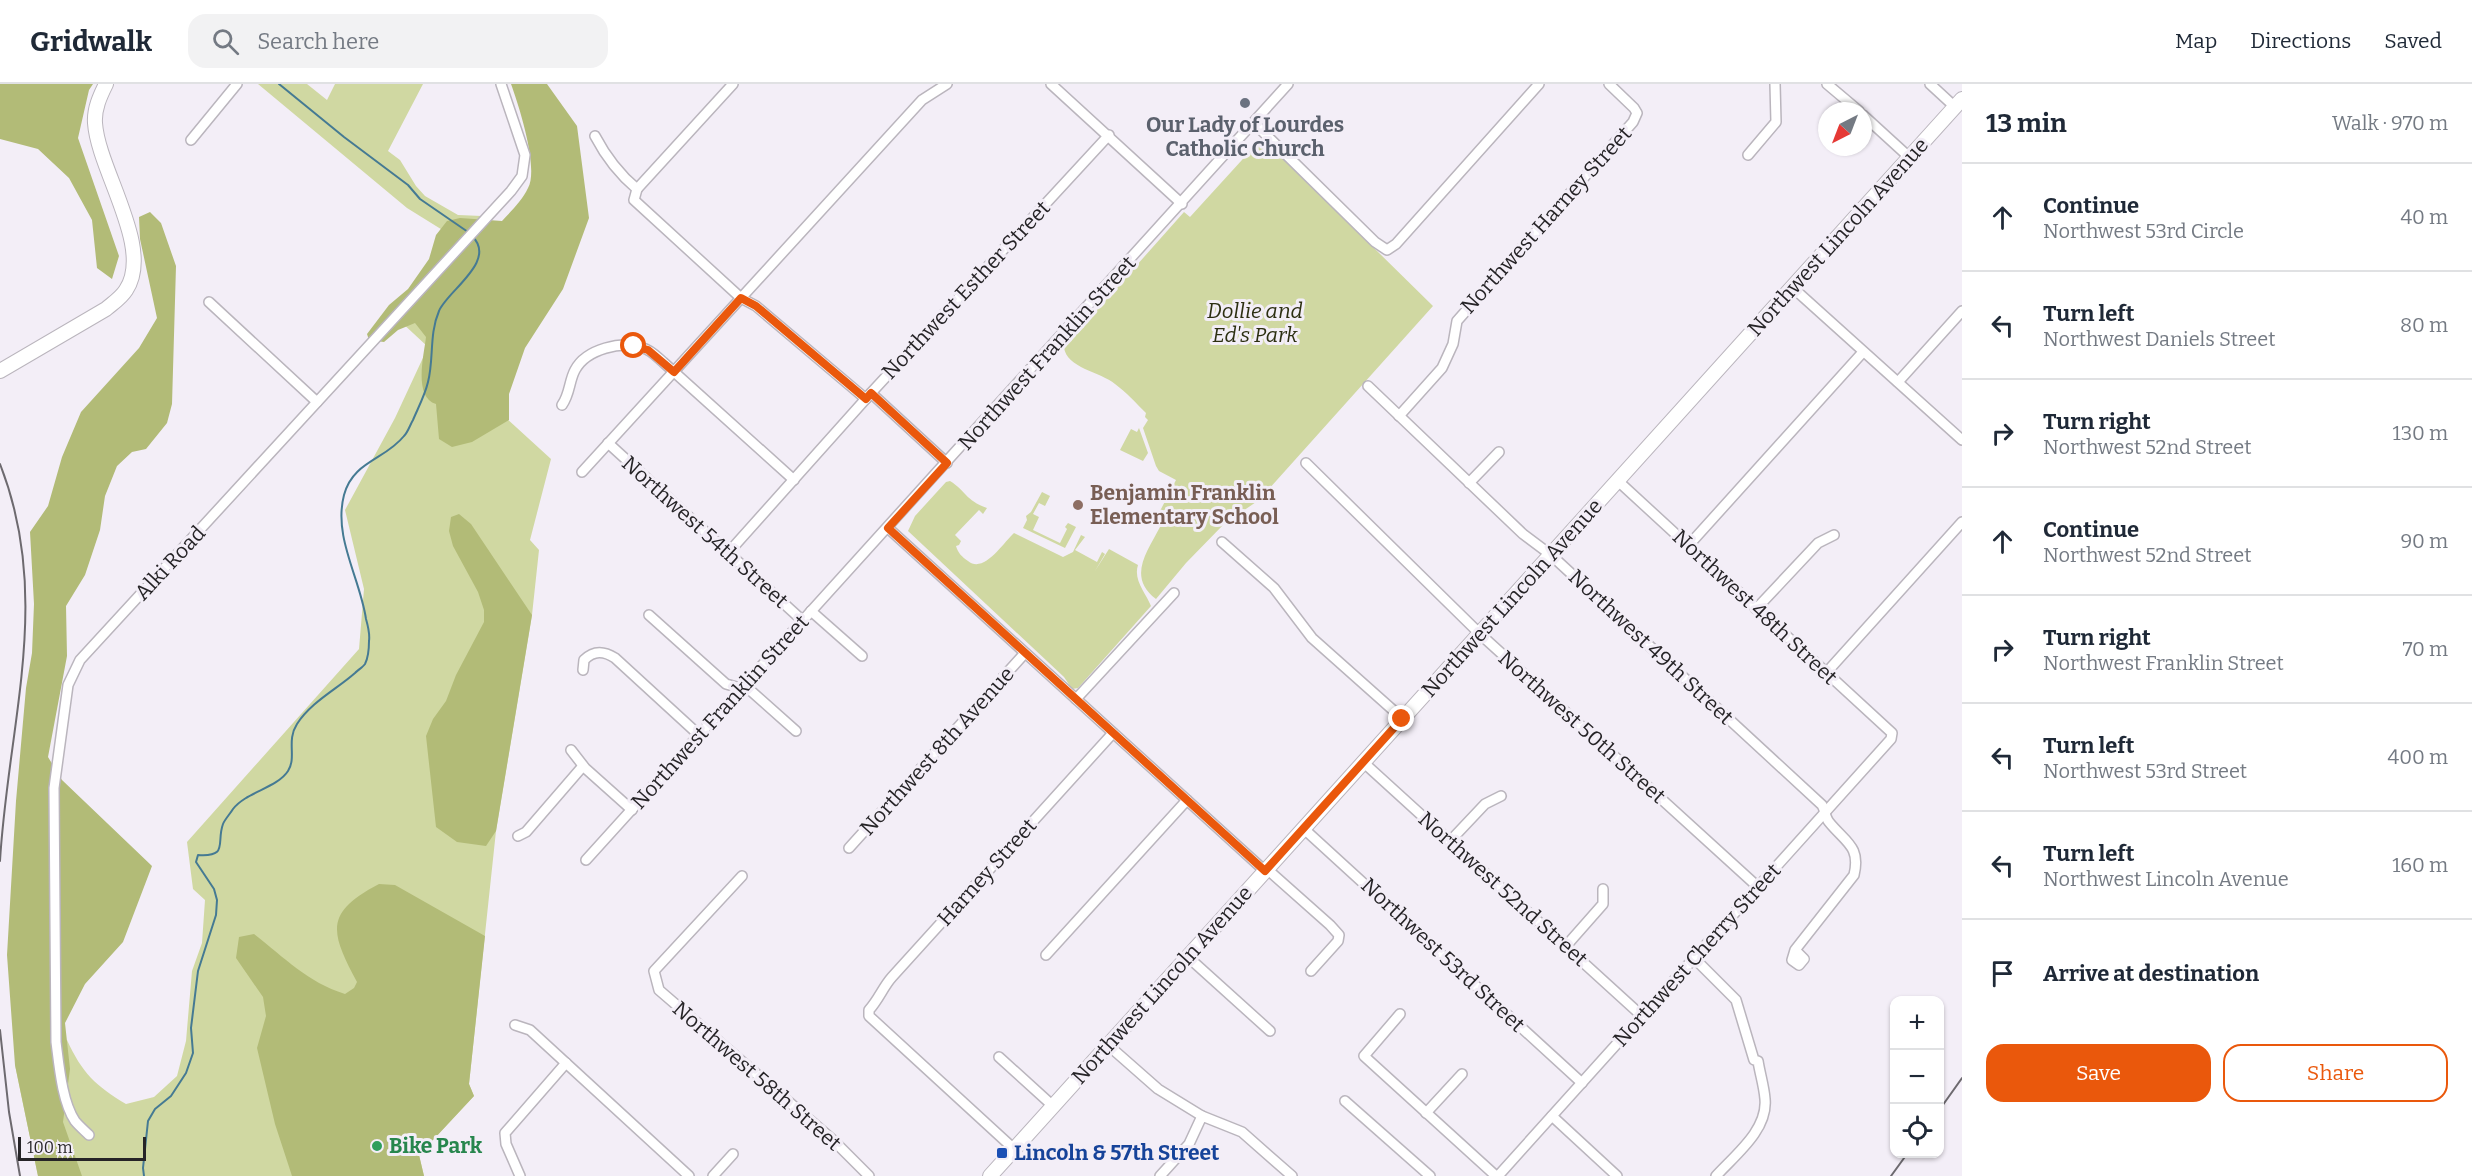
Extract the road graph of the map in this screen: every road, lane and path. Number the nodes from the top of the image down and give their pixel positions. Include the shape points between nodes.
1 (106, 84) edge
2 (237, 84) edge
3 (501, 84) edge
4 (733, 84) edge
5 (947, 84) edge
6 (1051, 84) edge
7 (1288, 84) edge
8 (1539, 84) edge
9 (1609, 84) edge
10 (1775, 84) edge
11 (1827, 84) edge
12 (1930, 84) edge
13 (1848, 102) edge
14 (1958, 103) edge
15 (1254, 123) junction
16 (1872, 123) edge
17 (1109, 135) junction
18 (595, 136) dead end
19 (191, 140) dead end
20 (1748, 155) dead end
21 (1909, 157) junction
22 (637, 189) junction
23 (1182, 204) junction
24 (1792, 288) junction
25 (741, 298) junction
26 (209, 302) dead end
27 (1962, 311) edge
28 (1863, 351) junction
29 (0, 371) edge
30 (674, 372) junction
31 (1898, 382) junction
32 (1368, 386) dead end
33 (868, 396) junction
34 (317, 402) junction
35 (562, 405) dead end
36 (1399, 416) junction
37 (1962, 440) edge
38 (608, 443) junction
39 (1499, 452) dead end
40 (947, 463) junction
41 (1306, 463) dead end
42 (582, 472) dead end
43 (794, 480) junction
44 (1618, 481) junction
45 (1469, 483) junction
46 (1962, 522) edge
47 (888, 528) junction
48 (1834, 535) dead end
49 (1222, 542) dead end
50 (1688, 546) junction
51 (728, 553) junction
52 (1551, 555) junction
53 (1174, 593) dead end
54 (1756, 609) junction
55 (811, 611) junction
56 (649, 615) dead end
57 (803, 621) junction
58 (1480, 634) junction
59 (1025, 653) junction
60 (862, 656) dead end
61 (583, 670) dead end
62 (1826, 673) junction
63 (742, 688) junction
64 (1076, 699) junction
65 (1402, 719) junction
66 (796, 731) dead end
67 (1113, 733) junction
68 (1892, 733) joint
69 (699, 735) junction
70 (571, 750) dead end
71 (1363, 762) junction
72 (583, 766) junction
73 (1501, 796) dead end
74 (1187, 800) junction
75 (632, 810) junction
76 (1826, 812) junction
77 (1303, 828) junction
78 (518, 836) dead end
79 (1451, 840) junction
80 (849, 848) dead end
81 (586, 860) dead end
82 (1266, 870) junction
83 (742, 876) dead end
84 (1758, 887) junction
85 (1603, 889) dead end
86 (1566, 946) junction
87 (1795, 950) dead end
88 (1046, 955) dead end
89 (1188, 957) junction
90 (1694, 958) junction
91 (1311, 971) dead end
92 (1400, 1014) dead end
93 (1642, 1016) junction
94 (515, 1025) dead end
95 (1270, 1031) dead end
96 (1108, 1045) junction
97 (999, 1057) dead end
98 (566, 1063) junction
99 (1462, 1074) dead end
100 (1582, 1083) junction
101 (1345, 1101) dead end
102 (1053, 1106) junction
103 (1426, 1113) junction
104 (1202, 1116) junction
105 (1552, 1116) junction
106 (89, 1135) dead end
107 (1014, 1149) junction
108 (733, 1154) dead end
109 (519, 1176) edge
110 (689, 1176) edge
111 (713, 1176) edge
112 (869, 1176) edge
113 (990, 1176) edge
114 (1160, 1176) edge
115 (1293, 1176) edge
116 (1430, 1176) edge
117 (1497, 1176) edge
118 (1617, 1176) edge
119 (1716, 1176) edge

1 - 29 street via 94,121 99,149 132,244 134,265 127,289 106,309
2 - 19 street
3 - 34 street, Alki Road via 525,155 522,176
4 - 22 street
5 - 25 street via 922,100
6 - 17 street
7 - 15 street, Northwest Franklin Street
8 - 15 street via 1387,250
9 - 36 street, Northwest Harney Street via 1637,113 1457,321 1453,344 1442,368
10 - 20 street via 1776,122
11 - 13 street
12 - 14 street
14 - 21 street, Northwest Lincoln Avenue
15 - 23 street, Northwest Franklin Street
16 - 21 street
17 - 23 street
17 - 33 street, Northwest Esther Street
18 - 22 street via 604,155
21 - 24 street, Northwest Lincoln Avenue
22 - 25 street via 634,200
23 - 40 street, Northwest Franklin Street
24 - 28 street
24 - 44 street, Northwest Lincoln Avenue
25 - 30 street
25 - 33 street
26 - 34 street
27 - 31 street
28 - 31 street
28 - 50 street
30 - 35 street via 642,347 592,352 574,371
30 - 38 street
30 - 43 street
31 - 37 street
32 - 36 street, Northwest 49th Street
33 - 40 street
33 - 43 street, Northwest Esther Street
34 - 106 street, Alki Road via 80,660 68,685 54,788 56,1042 71,1112
36 - 45 street, Northwest 49th Street
38 - 42 street
38 - 51 street, Northwest 54th Street
39 - 45 street
40 - 47 street, Northwest Franklin Street
41 - 58 street, Northwest 50th Street
43 - 51 street, Northwest Esther Street
44 - 50 street, Northwest 48th Street
44 - 52 street, Northwest Lincoln Avenue
45 - 52 street, Northwest 49th Street via 1522,534
46 - 62 street
47 - 55 street, Northwest Franklin Street
47 - 59 street
48 - 54 street via 1818,543
49 - 65 street via 1274,588 1312,638
50 - 54 street, Northwest 48th Street
51 - 57 street, Northwest 54th Street
52 - 58 street, Northwest Lincoln Avenue
52 - 76 street, Northwest 49th Street
53 - 64 street
54 - 62 street, Northwest 48th Street
55 - 57 street, Northwest Franklin Street
55 - 60 street, Northwest 54th Street
56 - 63 street via 726,684
57 - 63 street, Northwest Franklin Street
58 - 65 street, Northwest Lincoln Avenue
58 - 84 street, Northwest 50th Street
59 - 64 street
59 - 80 street, Northwest 8th Avenue
61 - 69 street via 584,660 596,652 615,658
62 - 68 street, Northwest 48th Street
63 - 66 street via 751,691
63 - 69 street, Northwest Franklin Street
64 - 67 street
65 - 71 street, Northwest Lincoln Avenue
67 - 74 street
67 - 107 street, Harney Street via 885,984 869,1010 869,1016
68 - 76 street, Northwest Cherry Street via 1886,745
69 - 75 street, Northwest Franklin Street
70 - 72 street
71 - 77 street, Northwest Lincoln Avenue
71 - 79 street, Northwest 52nd Street
72 - 75 street
72 - 78 street
73 - 79 street via 1485,804
74 - 82 street
74 - 88 street
75 - 81 street, Northwest Franklin Street
76 - 84 street, Northwest Cherry Street
76 - 87 street, Northwest 49th Street via 1827,819 1852,847 1857,861 1854,875
77 - 82 street, Northwest Lincoln Avenue
77 - 100 street, Northwest 53rd Street
79 - 86 street, Northwest 52nd Street
82 - 89 street, Northwest Lincoln Avenue
82 - 91 street via 1339,935
83 - 112 street, Northwest 58th Street via 654,971 659,990 833,1140
84 - 90 street, Northwest Cherry Street
85 - 86 street via 1603,904
86 - 93 street, Northwest 52nd Street
89 - 95 street
89 - 96 street, Northwest Lincoln Avenue
90 - 93 street, Northwest Cherry Street
90 - 119 street via 1736,1000 1754,1060 1758,1061 1765,1100 1758,1129
92 - 103 street via 1364,1056
93 - 100 street, Northwest Cherry Street
94 - 98 street via 530,1030
96 - 102 street, Northwest Lincoln Avenue
96 - 104 street via 1158,1089
97 - 102 street
98 - 109 street via 505,1133
98 - 110 street
99 - 103 street
100 - 105 street, Northwest Cherry Street
101 - 116 street
102 - 107 street, Northwest Lincoln Avenue
103 - 117 street
104 - 114 street via 1189,1144
104 - 115 street via 1242,1132
105 - 117 street, Northwest Cherry Street
105 - 118 street
107 - 113 street, Northwest Lincoln Avenue
108 - 111 street

